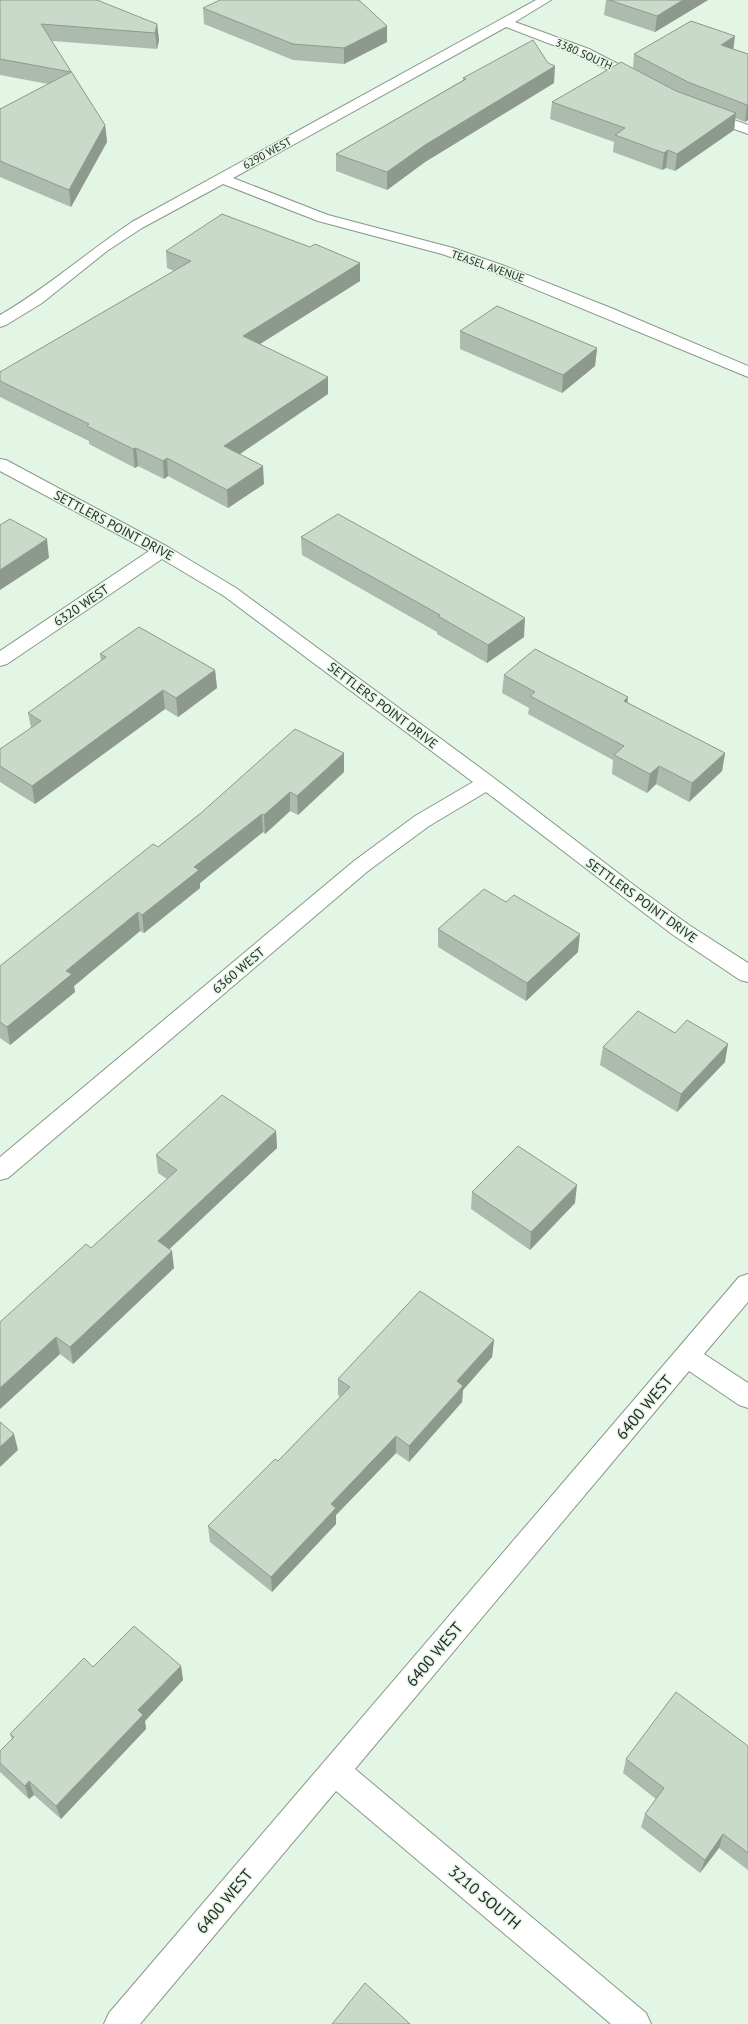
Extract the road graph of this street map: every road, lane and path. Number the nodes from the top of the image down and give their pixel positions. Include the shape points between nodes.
1 (544, 0) edge
2 (505, 22) junction
3 (653, 88) edge
4 (692, 108) edge
5 (748, 130) edge
6 (222, 178) junction
7 (0, 322) edge
8 (748, 372) edge
9 (0, 464) edge
10 (162, 550) junction
11 (0, 660) edge
12 (487, 783) junction
13 (748, 974) edge
14 (0, 1171) edge
15 (748, 1284) edge
16 (687, 1356) junction
17 (748, 1397) edge
18 (335, 1771) junction
19 (120, 2024) edge
20 (635, 2024) edge

1 - 2 street, 6290 WEST
2 - 3 street, 3380 SOUTH via 584,52
2 - 6 street, 6290 WEST
4 - 5 street
6 - 7 street, 6290 WEST via 119,236 37,300
6 - 8 street, TEASEL AVENUE via 314,215 458,255 519,276
9 - 10 street, SETTLERS POINT DRIVE
10 - 11 street, 6320 WEST
10 - 12 street, SETTLERS POINT DRIVE via 230,592
12 - 13 street, SETTLERS POINT DRIVE via 640,900
12 - 14 street, 6360 WEST via 422,821 361,866
15 - 16 street, 6400 WEST
16 - 17 street
16 - 18 street, 6400 WEST
18 - 19 street, 6400 WEST
18 - 20 street, 3210 SOUTH

